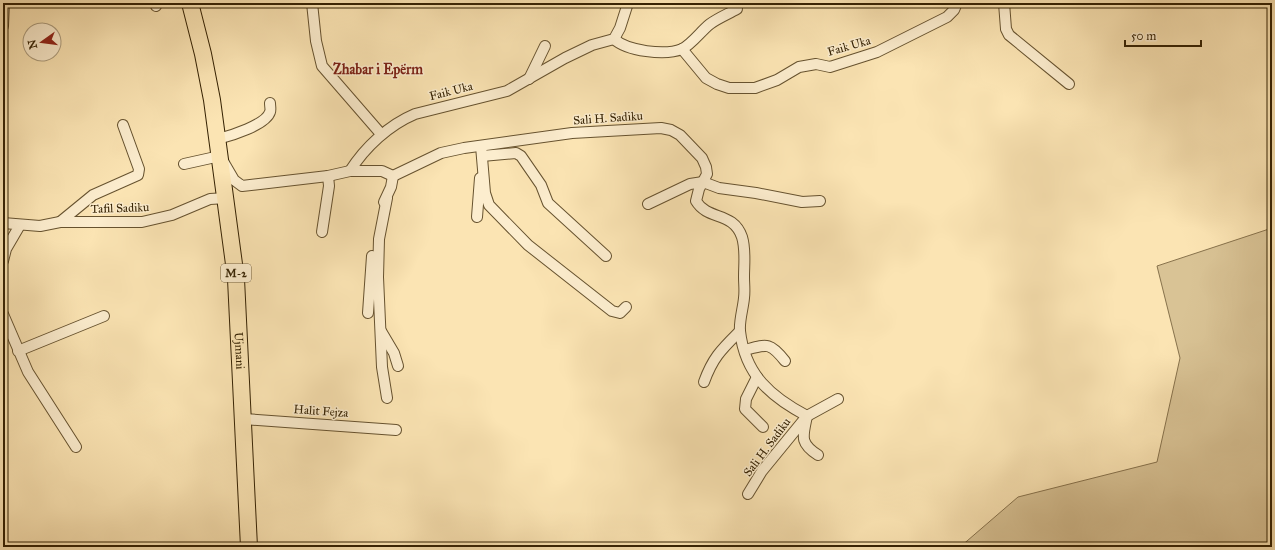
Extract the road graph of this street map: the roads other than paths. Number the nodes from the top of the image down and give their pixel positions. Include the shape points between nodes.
1 (4, 3) edge
2 (190, 3) edge
3 (312, 3) edge
4 (628, 3) edge
5 (957, 3) edge
6 (1004, 3) edge
7 (736, 9) dead end
8 (3, 26) edge
9 (614, 39) junction
10 (545, 46) dead end
11 (682, 49) junction
12 (529, 79) junction
13 (1070, 84) dead end
14 (270, 103) dead end
15 (123, 125) dead end
16 (381, 134) junction
17 (218, 139) junction
18 (481, 151) junction
19 (220, 156) junction
20 (184, 164) dead end
21 (350, 171) junction
22 (483, 173) junction
23 (328, 176) junction
24 (393, 176) junction
25 (703, 182) junction
26 (226, 198) junction
27 (387, 198) junction
28 (820, 201) dead end
29 (648, 204) dead end
30 (477, 217) dead end
31 (60, 222) junction
32 (3, 223) edge
33 (20, 225) junction
34 (322, 232) dead end
35 (14, 234) junction
36 (3, 242) edge
37 (606, 256) dead end
38 (3, 261) edge
39 (626, 307) dead end
40 (368, 313) dead end
41 (3, 314) edge
42 (104, 316) dead end
43 (740, 330) junction
44 (381, 331) junction
45 (745, 350) junction
46 (18, 351) junction
47 (785, 361) dead end
48 (398, 366) dead end
49 (757, 377) junction
50 (704, 382) dead end
51 (387, 398) dead end
52 (838, 399) dead end
53 (807, 416) junction
54 (244, 419) junction
55 (763, 427) dead end
56 (396, 430) dead end
57 (76, 447) dead end
58 (818, 455) dead end
59 (748, 494) dead end
60 (249, 547) edge

1 - 8 street
2 - 17 main road, Ujmani / M-2 via 203,54
3 - 16 street via 316,41 322,66
4 - 9 street
5 - 11 street, Faik Uka via 947,17 877,52 830,67 816,64 799,67 777,80 755,88 730,88 716,84 706,78
6 - 13 street via 1009,35
7 - 11 street via 710,24
9 - 11 street via 635,50
9 - 12 street, Faik Uka via 586,48
10 - 12 street
12 - 16 street, Faik Uka via 508,91 415,114
14 - 17 street via 270,112 267,116 239,134
15 - 31 street, Tafil Sadiku via 139,169 138,175 93,195
16 - 21 street, Faik Uka
17 - 19 main road, Ujmani / M-2
18 - 22 street
18 - 24 street, Sali H. Sadiku via 441,153
18 - 25 street, Sali H. Sadiku via 572,133 661,128 680,135 702,158 707,174
18 - 37 street, Sali H. Sadiku via 516,153 521,156 541,185 548,203
19 - 20 street
19 - 23 street via 234,180 242,186
19 - 26 main road, Ujmani / M-2
21 - 23 street
21 - 24 street via 382,171
22 - 30 street via 479,180
22 - 39 street via 486,200 489,205 528,245 612,311 620,313
23 - 34 street via 329,186
24 - 27 street
25 - 28 street via 719,188 802,202
25 - 29 street via 690,184
25 - 43 street, Sali H. Sadiku via 696,201 700,208 733,222 742,238 745,257
26 - 31 street, Tafil Sadiku via 210,199 172,215 142,222
26 - 54 main road, Ujmani / M-2 via 236,279
27 - 40 street via 381,206 374,234
27 - 44 street via 379,239 378,289
31 - 33 street, Tafil Sadiku via 40,226
32 - 33 street, Tafil Sadiku
33 - 35 street
35 - 36 street
35 - 38 street
41 - 46 street
42 - 46 street
43 - 45 street, Sali H. Sadiku
43 - 50 street via 719,352
44 - 48 street via 394,353
44 - 51 street via 382,367
45 - 47 street via 765,344 776,350
45 - 49 street, Sali H. Sadiku
46 - 57 street via 28,372
49 - 53 street, Sali H. Sadiku via 766,389 783,403
49 - 55 street, Sali H. Sadiku via 746,399 745,409
52 - 53 street, Sali H. Sadiku
53 - 58 street, Sali H. Sadiku via 803,435 807,448
53 - 59 street, Sali H. Sadiku via 762,471
54 - 56 street, Halit Fejza
54 - 60 main road, Ujmani / M-2

